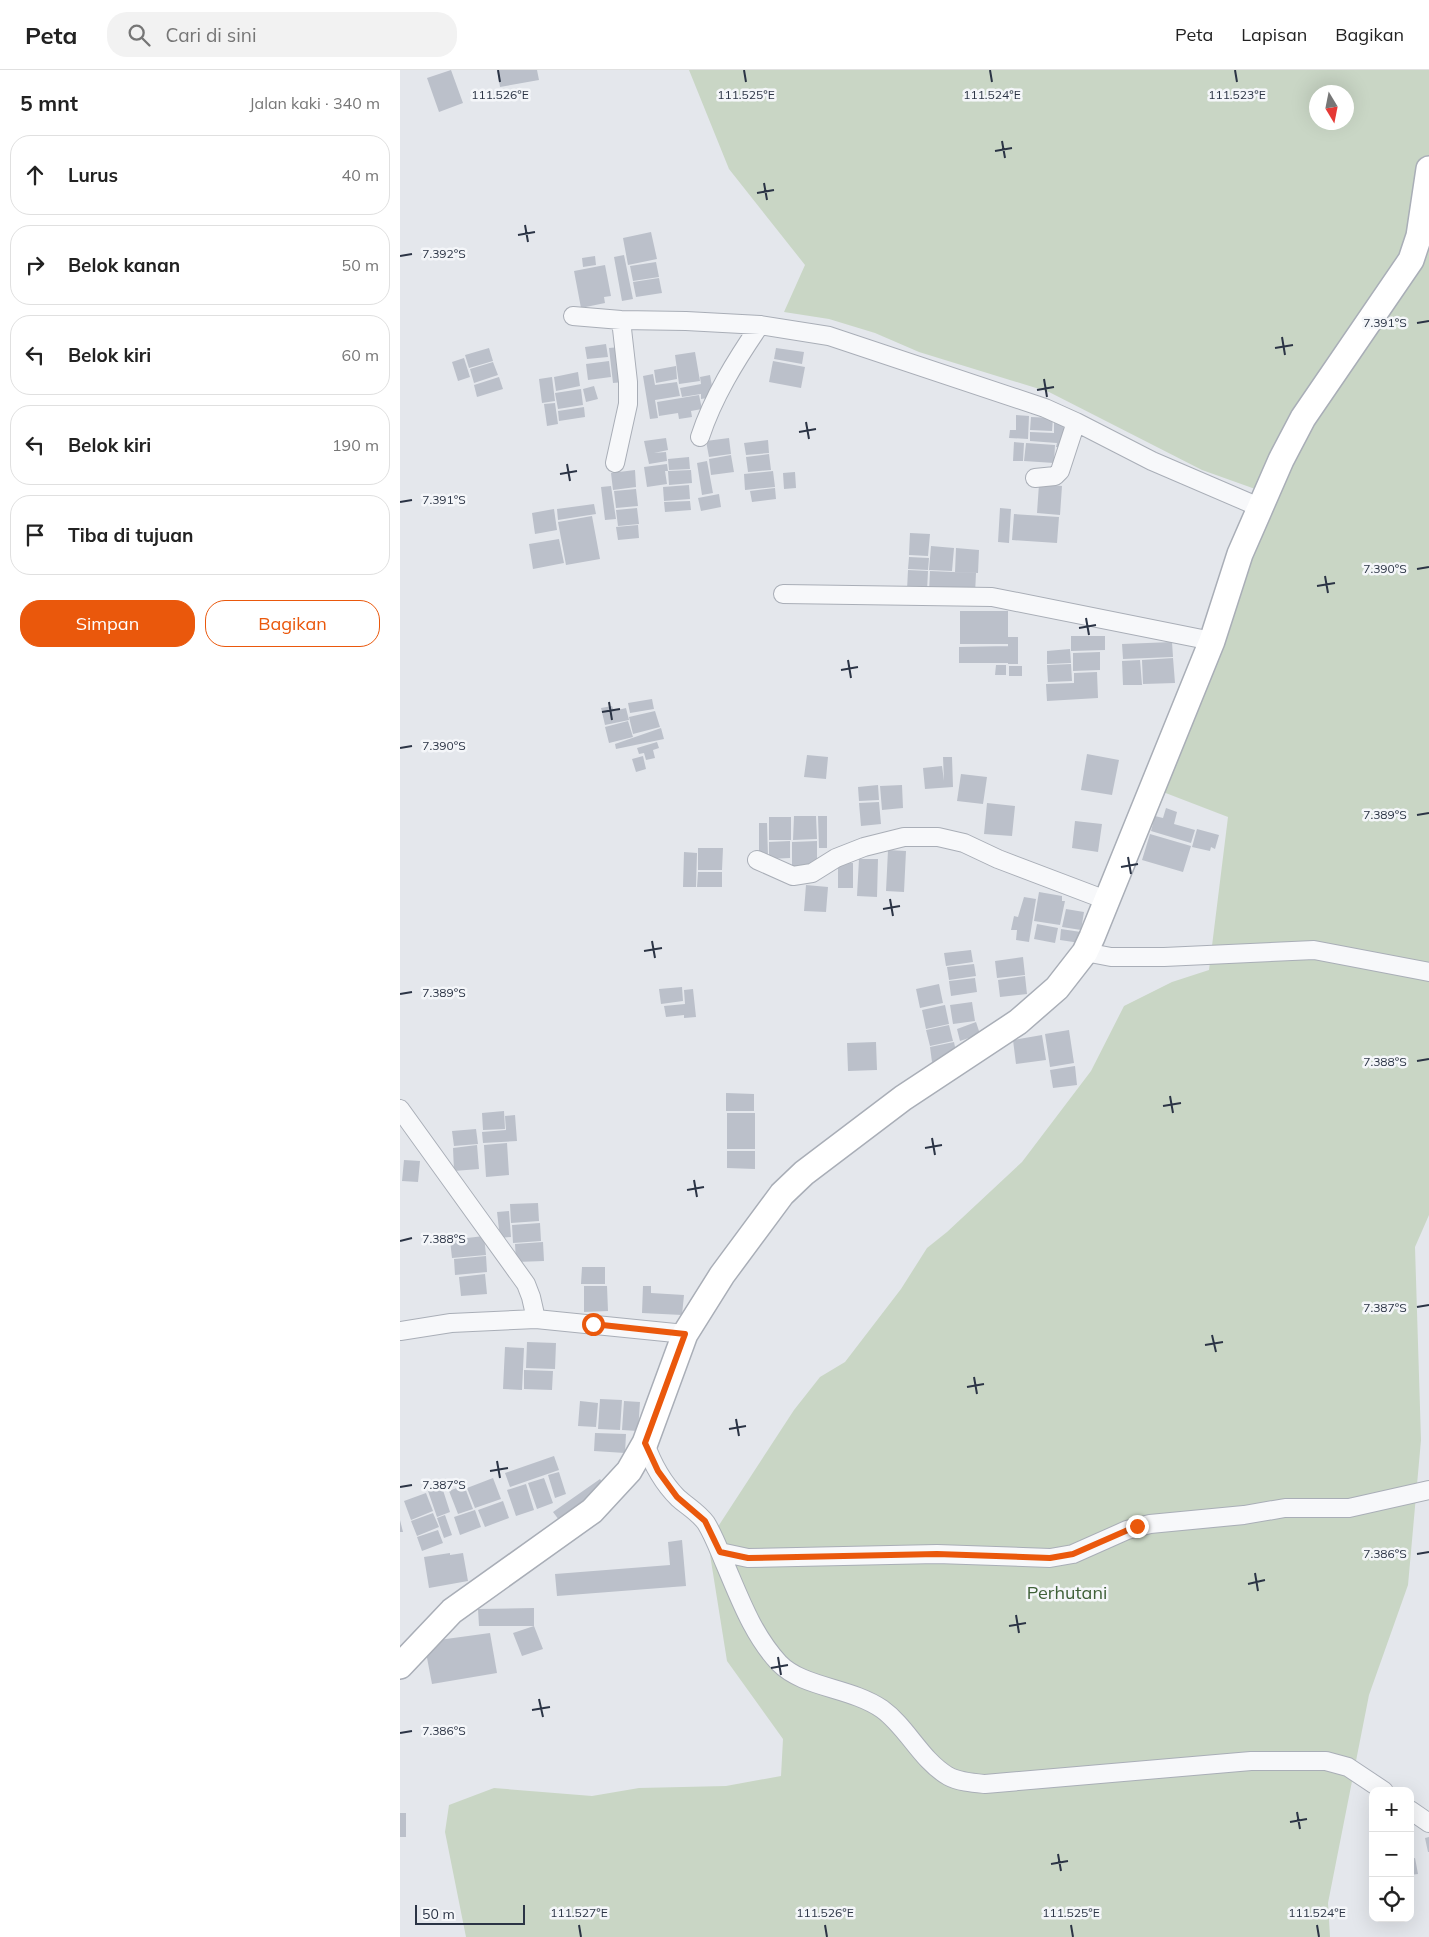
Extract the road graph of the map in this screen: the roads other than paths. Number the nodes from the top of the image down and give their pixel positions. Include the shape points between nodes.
1 (1429, 169) edge
2 (573, 316) dead end
3 (621, 320) junction
4 (760, 325) junction
5 (1076, 422) junction
6 (700, 437) dead end
7 (615, 463) dead end
8 (1035, 478) dead end
9 (1260, 507) junction
10 (783, 594) dead end
11 (1212, 642) junction
12 (757, 860) dead end
13 (1106, 900) junction
14 (1085, 952) junction
15 (1429, 972) edge
16 (400, 1109) edge
17 (536, 1319) junction
18 (400, 1331) edge
19 (685, 1334) junction
20 (645, 1443) junction
21 (1429, 1490) edge
22 (720, 1552) junction
23 (400, 1666) edge
24 (1378, 1787) edge
25 (1414, 1813) edge
26 (1429, 1823) edge

1 - 9 street via 1419,236 1411,260 1303,418
2 - 3 street
3 - 4 street
3 - 7 street via 628,404
4 - 5 street via 829,336 1045,408
4 - 6 street via 707,414
5 - 8 street via 1060,471 1055,476
5 - 9 street via 1152,462
9 - 11 street via 1240,554
10 - 11 street via 992,597
11 - 13 street
12 - 13 street via 793,876 812,873 836,858 864,847 904,837 938,837 964,843
13 - 14 street
14 - 15 street via 1111,957 1164,957 1314,950
14 - 19 street via 1057,988 1018,1022 903,1098 804,1173 767,1213
16 - 17 street via 526,1284
17 - 18 street via 451,1323
17 - 19 street
19 - 20 street
20 - 22 street via 658,1471 677,1497 705,1521
20 - 23 street via 629,1472 592,1511 452,1611
21 - 22 street via 1348,1508 1285,1508 1150,1524 1127,1530 1073,1554 1050,1558 937,1554 748,1558
22 - 24 street via 746,1613 780,1663 800,1679 837,1688 882,1710 929,1760 949,1776 985,1784 1251,1761 1326,1762 1348,1767
25 - 26 street

